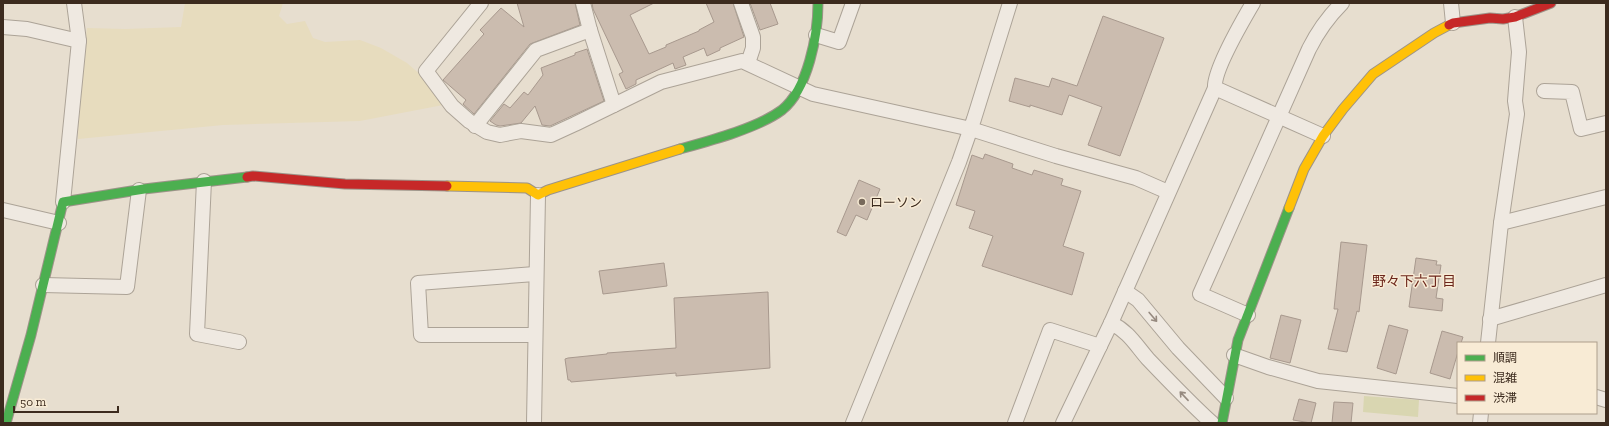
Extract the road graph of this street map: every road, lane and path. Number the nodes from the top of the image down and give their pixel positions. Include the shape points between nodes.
1 (74, 3) edge
2 (481, 3) edge
3 (583, 3) edge
4 (740, 3) edge
5 (818, 3) edge
6 (853, 3) edge
7 (1010, 3) edge
8 (1240, 3) edge
9 (1253, 3) edge
10 (1342, 3) edge
11 (1451, 3) edge
12 (1551, 3) edge
13 (1515, 17) junction
14 (1453, 23) junction
15 (3, 27) edge
16 (590, 30) junction
17 (816, 35) junction
18 (1236, 35) junction
19 (78, 41) junction
20 (748, 63) junction
21 (799, 88) junction
22 (1215, 88) junction
23 (1544, 91) dead end
24 (614, 105) junction
25 (1278, 116) junction
26 (1606, 123) edge
27 (475, 126) junction
28 (971, 128) junction
29 (1323, 136) junction
30 (204, 181) junction
31 (139, 190) junction
32 (1168, 192) junction
33 (538, 195) junction
34 (1606, 197) edge
35 (63, 202) junction
36 (3, 210) edge
37 (59, 222) junction
38 (1501, 223) junction
39 (536, 274) junction
40 (43, 285) junction
41 (1606, 285) edge
42 (1125, 291) junction
43 (1248, 315) junction
44 (1490, 319) junction
45 (1111, 323) junction
46 (535, 335) junction
47 (239, 342) dead end
48 (1488, 342) edge
49 (1100, 346) junction
50 (1234, 355) junction
51 (1457, 396) edge
52 (1226, 398) junction
53 (6, 423) edge
54 (534, 423) edge
55 (853, 423) edge
56 (1015, 423) edge
57 (1063, 423) edge
58 (1212, 423) edge
59 (1222, 423) edge

1 - 19 street
2 - 27 street via 426,71 452,106
3 - 16 street
4 - 20 street via 753,37 753,48
5 - 17 street
6 - 17 street via 840,42
7 - 28 street
8 - 18 street
9 - 18 street
10 - 25 street via 1318,33
11 - 14 street
12 - 13 street
13 - 14 street
13 - 38 street via 1519,52 1515,101 1517,114
14 - 29 street via 1372,74
15 - 19 street via 27,29
16 - 24 street
16 - 27 street via 536,50
17 - 21 street
18 - 22 street via 1214,81
19 - 35 street
20 - 21 street
20 - 24 street via 742,61 662,82
21 - 28 street via 813,94
21 - 33 street via 787,105 769,118 747,128
22 - 25 street
22 - 32 street
23 - 26 street via 1572,92 1581,129
24 - 27 street via 551,134 521,131 500,135
25 - 29 street
25 - 43 street via 1200,294
28 - 32 street via 1056,156 1136,178
28 - 55 street
29 - 43 street via 1304,169
30 - 31 street
30 - 33 street via 252,176 345,184 527,188
30 - 47 street via 197,334
31 - 35 street
31 - 40 street via 127,287
32 - 42 street
33 - 39 street
34 - 38 street
35 - 37 street
36 - 37 street
37 - 40 street
38 - 44 street
39 - 46 street
39 - 46 street via 418,282 421,335
40 - 53 street
41 - 44 street
42 - 45 street
42 -> 52 street via 1138,300 1178,348
43 - 50 street
44 - 48 street
45 - 49 street
58 -> 45 street via 1147,358 1123,329
46 - 54 street
49 - 56 street via 1050,330
49 - 57 street
50 - 51 street via 1318,381
50 - 52 street
52 - 59 street

